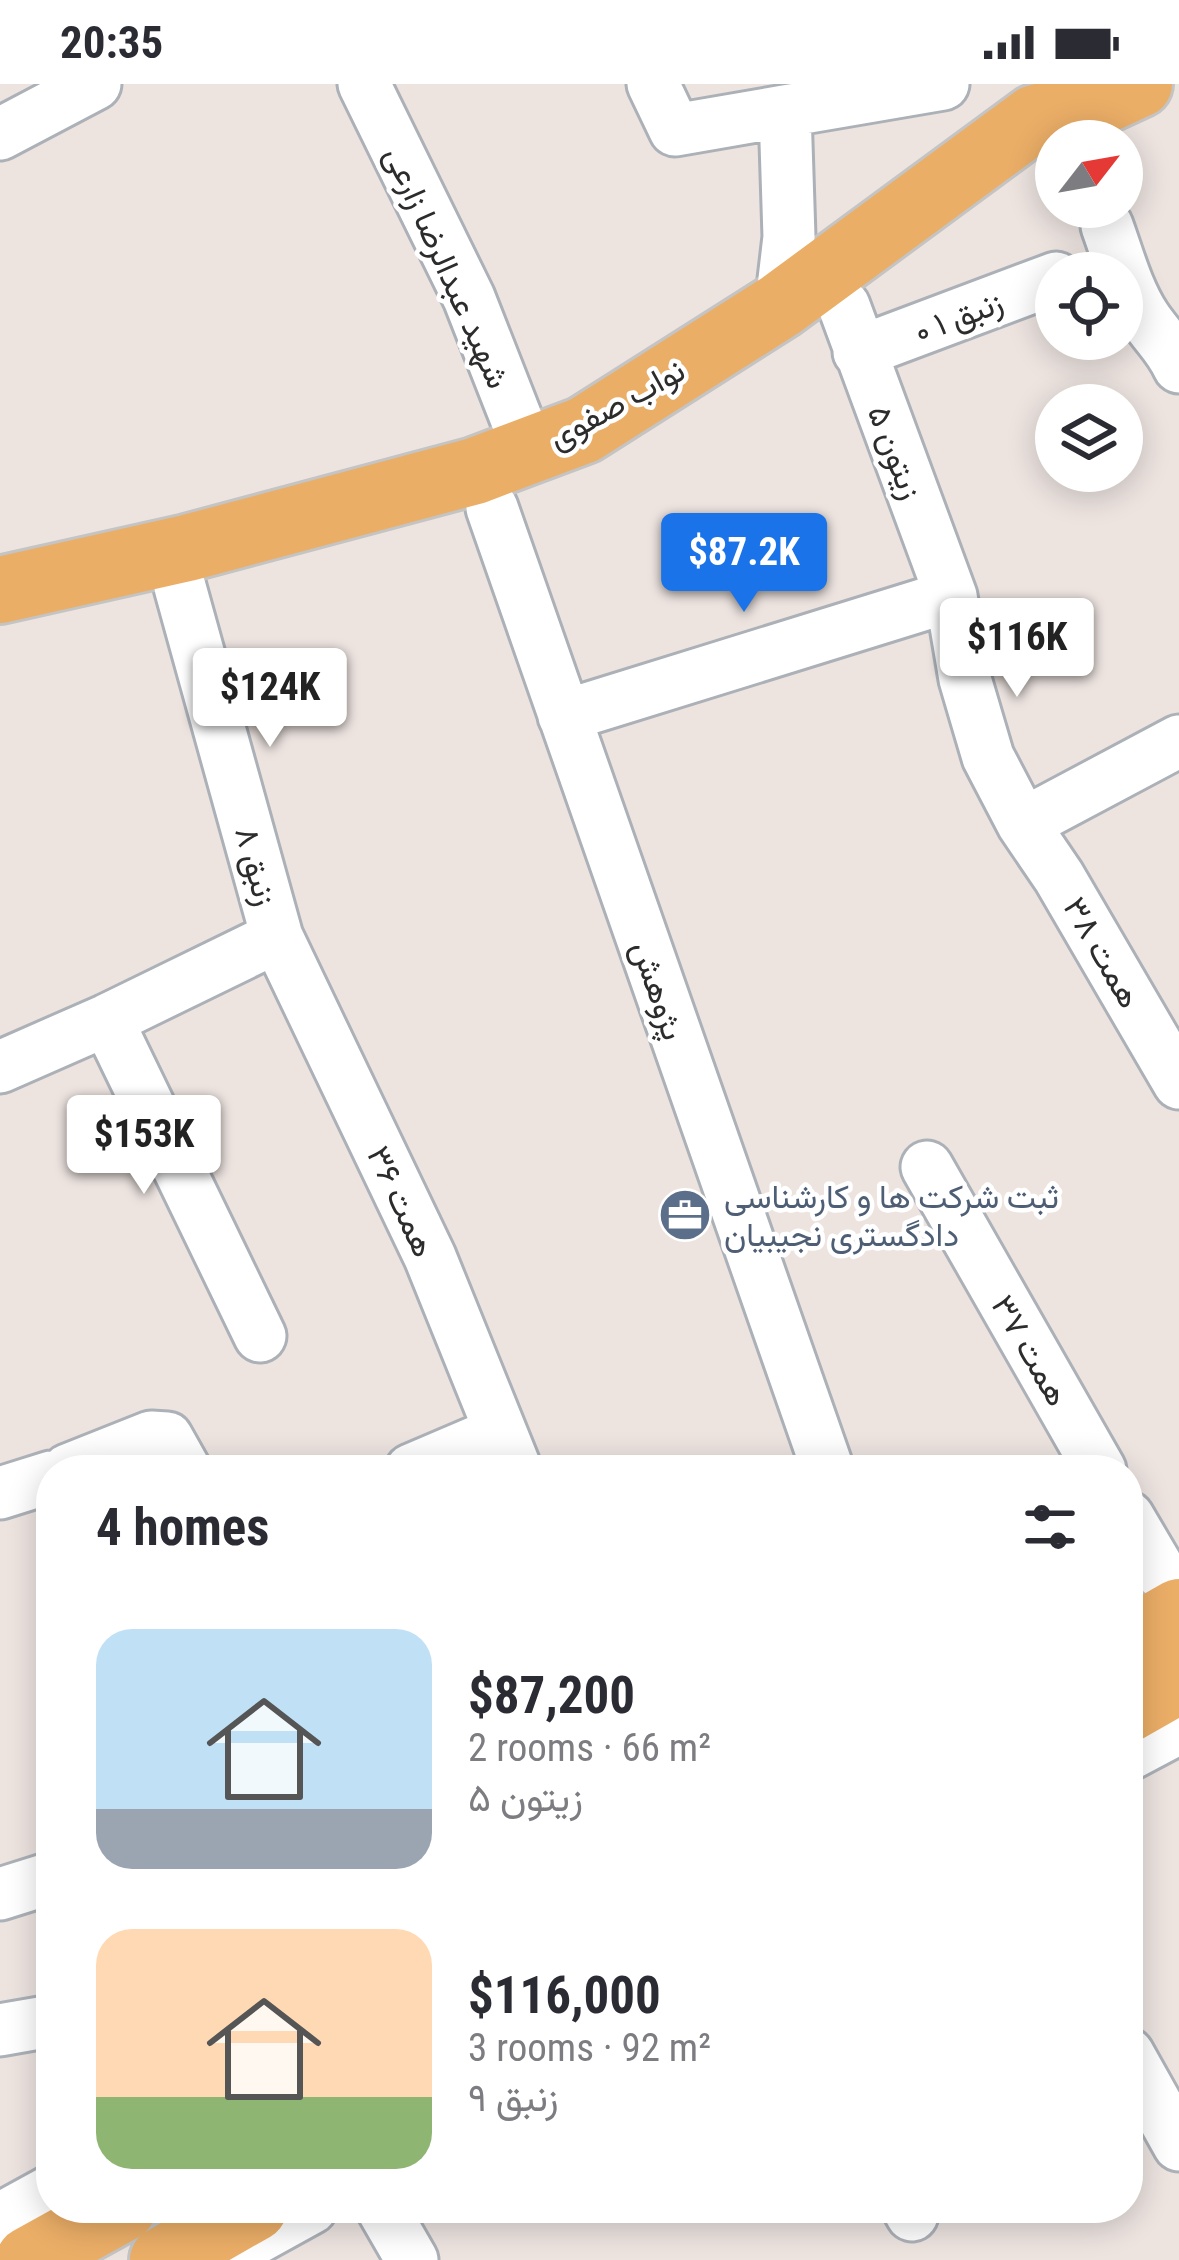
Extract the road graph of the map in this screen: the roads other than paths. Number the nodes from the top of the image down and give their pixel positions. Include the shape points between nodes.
1 (95, 84) edge
2 (364, 84) edge
3 (653, 84) edge
4 (943, 84) edge
5 (1102, 109) edge
6 (785, 111) junction
7 (0, 134) edge
8 (1035, 167) edge
9 (1097, 252) edge
10 (1117, 252) edge
11 (1035, 282) edge
12 (1143, 314) edge
13 (828, 321) junction
14 (1179, 367) edge
15 (529, 451) junction
16 (492, 508) junction
17 (320, 532) junction
18 (180, 587) junction
19 (0, 590) edge
20 (951, 596) junction
21 (0, 632) edge
22 (564, 716) junction
23 (1179, 740) edge
24 (1023, 824) junction
25 (277, 937) junction
26 (107, 1020) junction
27 (0, 1067) edge
28 (1179, 1083) edge
29 (927, 1167) dead end
30 (260, 1336) dead end
31 (508, 1451) edge
32 (106, 1455) edge
33 (177, 1455) edge
34 (823, 1455) edge
35 (1091, 1455) edge
36 (36, 1482) edge
37 (0, 1493) edge
38 (1143, 1547) edge
39 (1162, 1585) edge
40 (1143, 1616) edge
41 (1179, 1680) edge
42 (1143, 1700) edge
43 (1179, 1728) edge
44 (1143, 1747) edge
45 (36, 1883) edge
46 (0, 1894) edge
47 (36, 2023) edge
48 (0, 2030) edge
49 (1143, 2081) edge
50 (1179, 2145) edge
51 (391, 2223) edge
52 (239, 2232) edge
53 (163, 2260) edge
54 (412, 2260) edge

1 - 7 street
2 - 15 street, شهید عبدالرضا زارعی via 469,298
3 - 6 street via 675,130
4 - 6 street
5 - 13 main road, نواب صفوی via 1035,118
6 - 13 street via 789,237
8 - 13 main road, نواب صفوی
9 - 10 street via 1112,240
11 - 13 street, زنبق ۱ ۰
12 - 14 street
13 - 15 main road, نواب صفوی
13 - 16 main road, نواب صفوی via 598,463
13 - 20 street, زیتون ۵
15 - 17 main road, نواب صفوی
16 - 17 main road, نواب صفوی
16 - 22 street, پژوهش
17 - 18 main road, نواب صفوی
17 - 19 main road, نواب صفوی via 188,548
18 - 21 main road, نواب صفوی
18 - 25 street, زنبق ۸
20 - 22 street
20 - 24 street, زیتون ۵ via 988,758
22 - 34 street, پژوهش
23 - 24 street
24 - 28 street, همت ۳۸
25 - 26 street
25 - 31 street, همت ۳۶ via 430,1257
26 - 27 street
26 - 30 street
29 - 35 street, همت ۳۷
32 - 33 street via 151,1437 167,1438
36 - 37 street
38 - 39 street
39 - 40 main road
41 - 42 main road
43 - 44 street
45 - 46 street
47 - 48 street
49 - 50 street
51 - 54 street
52 - 53 main road

